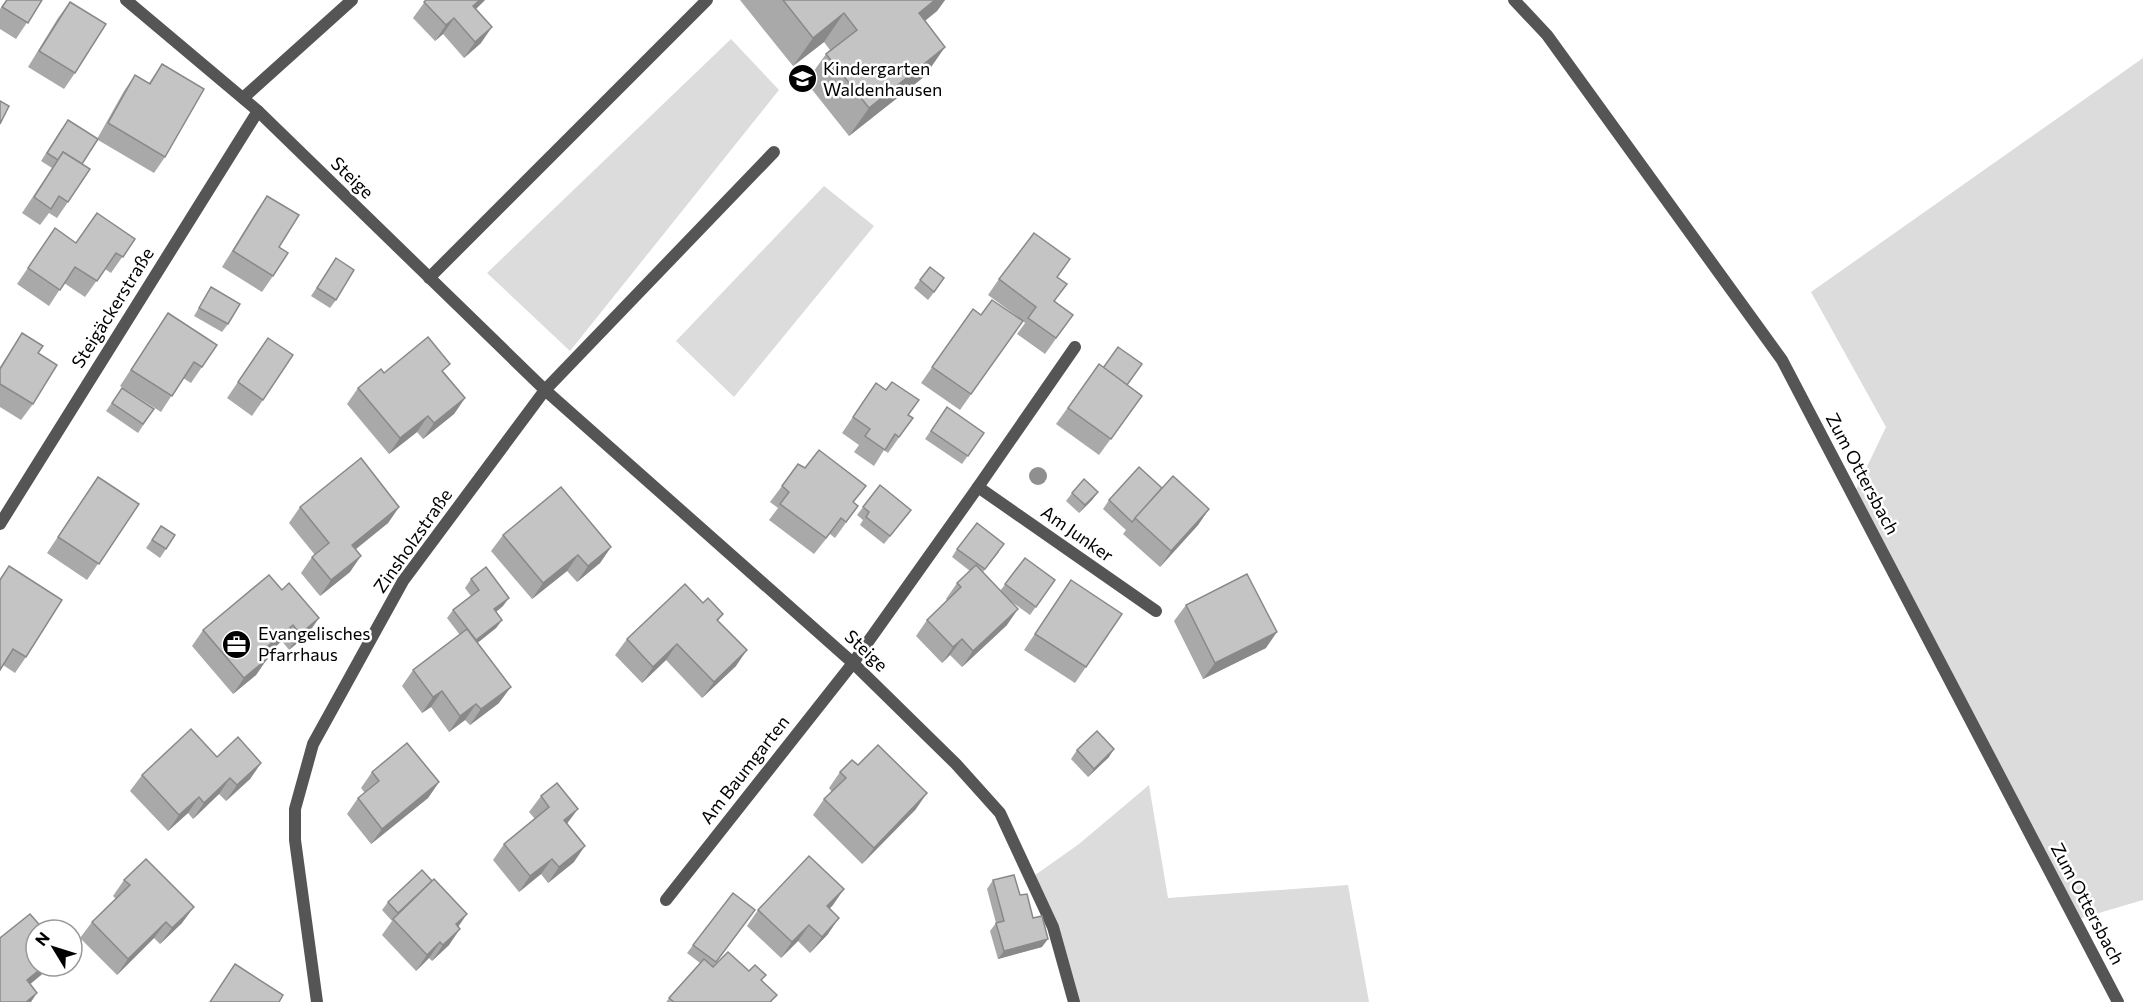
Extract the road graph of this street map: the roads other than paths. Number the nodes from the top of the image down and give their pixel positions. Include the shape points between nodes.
1 (126, 0) edge
2 (352, 0) edge
3 (707, 0) edge
4 (1514, 0) edge
5 (243, 98) junction
6 (258, 111) junction
7 (774, 152) dead end
8 (429, 278) junction
9 (1075, 347) dead end
10 (545, 390) junction
11 (978, 487) junction
12 (0, 524) edge
13 (1156, 611) dead end
14 (853, 663) junction
15 (666, 900) dead end
16 (317, 1002) edge
17 (1074, 1002) edge
18 (2118, 1002) edge

1 - 5 street, Steige
2 - 5 street
3 - 8 street
4 - 18 street, Zum Ottersbach via 1547,35 1782,360
5 - 6 street, Steige
6 - 8 street, Steige
6 - 12 street, Steigäckerstraße
7 - 10 street
8 - 10 street, Steige
9 - 11 street
10 - 14 street, Steige
10 - 16 street, Zinsholzstraße via 403,581 313,744 295,809 295,840
11 - 13 street, Am Junker
11 - 14 street
14 - 15 street, Am Baumgarten
14 - 17 street, Steige via 1000,813 1053,927

